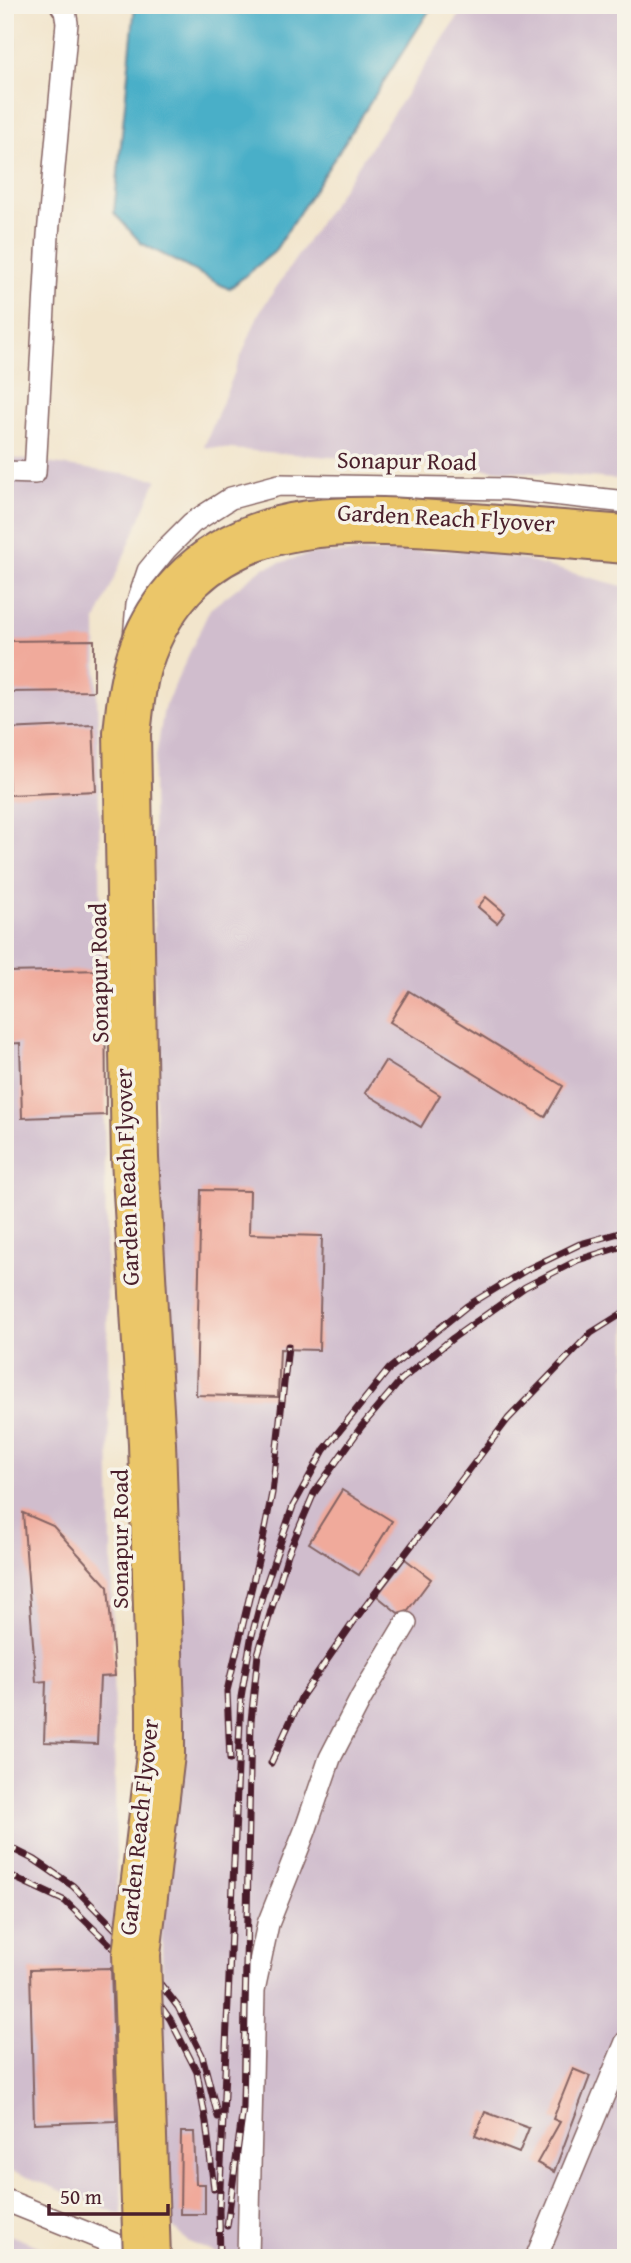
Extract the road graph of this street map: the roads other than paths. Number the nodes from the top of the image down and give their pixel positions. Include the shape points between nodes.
1 (61, 5) edge
2 (5, 471) edge
3 (626, 502) edge
4 (626, 529) edge
5 (626, 550) edge
6 (406, 1623) dead end
7 (626, 2042) edge
8 (5, 2200) edge
9 (137, 2258) edge
10 (149, 2258) edge
11 (158, 2258) edge
12 (168, 2258) edge
13 (248, 2258) edge
14 (536, 2258) edge

1 - 2 street via 67,23 48,235 35,473
3 - 12 street, Sonapur Road via 507,489 279,485 231,498 192,523 148,570 137,604 123,823 126,1044 147,1489 145,1774 135,1951 149,2224
4 - 9 main road, Garden Reach Flyover, bridge via 390,510 275,519 236,533 184,569 149,613 127,663 117,733 124,1145 141,1430 150,1710 150,1754 126,1954
5 - 11 main road, Garden Reach Flyover, bridge via 389,531 280,539 245,552 198,584 172,615 147,669 137,734 145,1144 162,1429 171,1710 170,1767 147,1955
6 - 13 street via 339,1738 268,1923 254,1990
7 - 14 street
8 - 10 street

